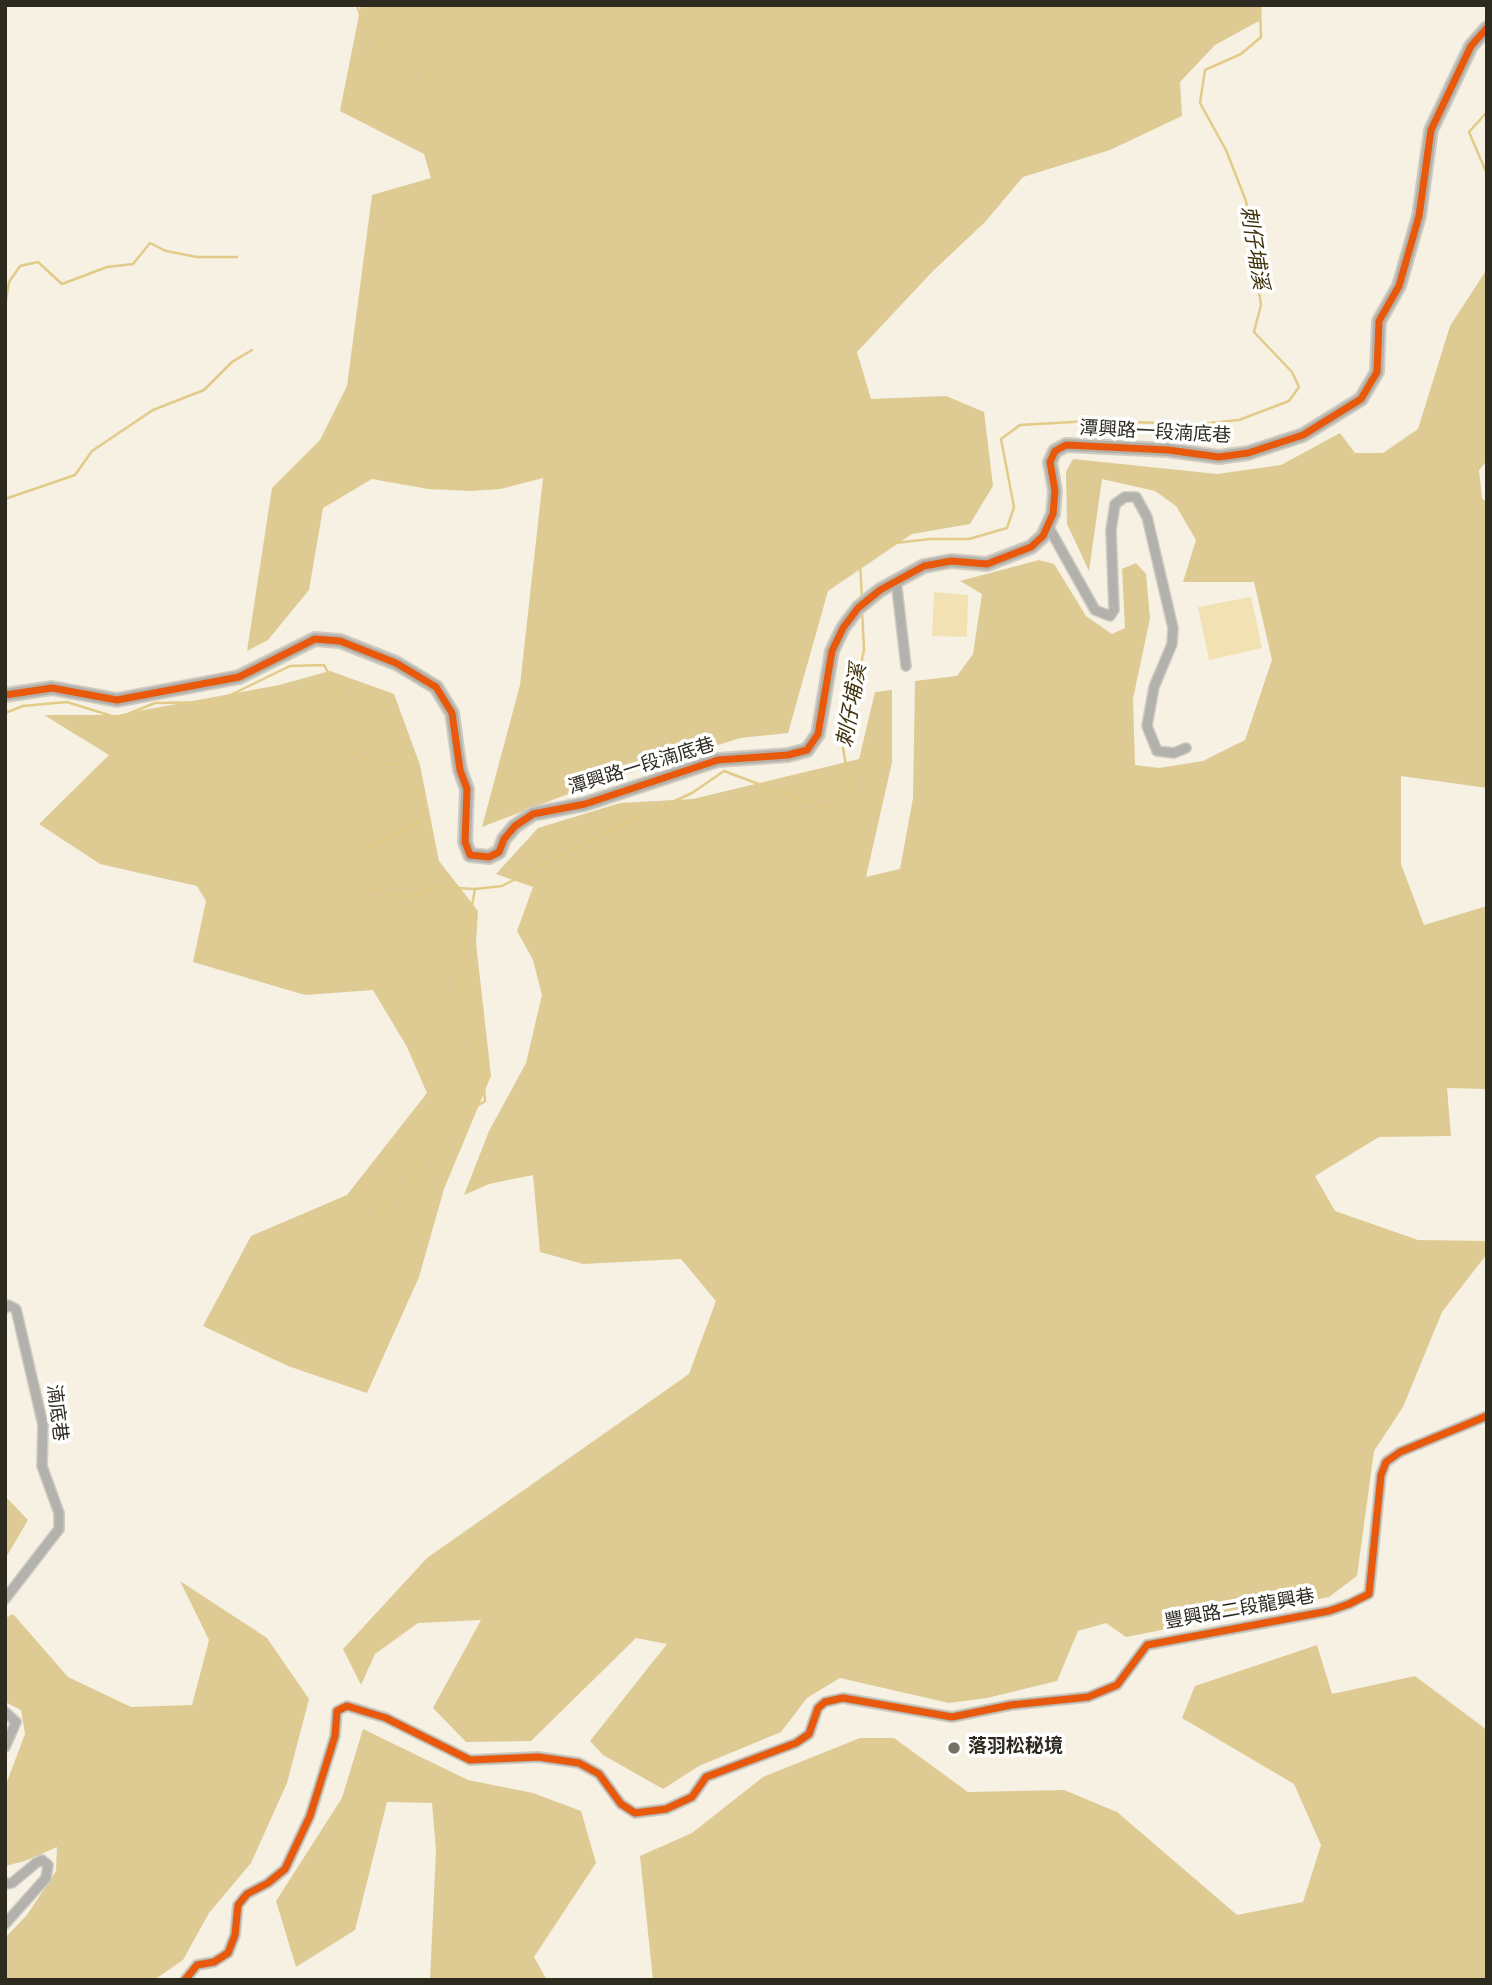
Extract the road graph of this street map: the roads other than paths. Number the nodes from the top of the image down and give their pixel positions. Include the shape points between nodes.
1 (1487, 28) edge
2 (1048, 526) junction
3 (896, 580) junction
4 (906, 666) dead end
5 (5, 695) edge
6 (1186, 748) dead end
7 (5, 1308) edge
8 (1487, 1416) edge
9 (5, 1599) edge
10 (5, 1712) edge
11 (5, 1747) edge
12 (5, 1884) edge
13 (5, 1924) edge
14 (185, 1980) edge

1 - 2 street, 潭興路一段湳底巷 via 1471,46 1431,130 1419,216 1399,286 1379,321 1377,372 1361,399 1303,435 1248,453 1219,457 1066,445 1055,451 1050,462 1055,491
2 - 3 street, 潭興路一段湳底巷 via 1043,536 1013,556 987,564 951,561 924,566
2 - 6 street via 1095,610 1110,616 1114,610 1111,530 1115,504 1136,497 1147,517 1173,628 1147,726 1157,751 1174,753
3 - 4 street
3 - 5 street, 潭興路一段湳底巷 via 858,608 842,628 832,651 818,734 807,750 718,760 585,804 533,814 515,826 499,852 489,857 470,855 465,842 467,789 452,713 436,687 396,663 340,641 315,639 239,677 117,700 52,688
7 - 9 street, 湳底巷 via 16,1309 43,1425 42,1466 60,1513 58,1529
8 - 14 street, 豐興路二段龍興巷 via 1386,1462 1369,1594 1349,1604 1147,1645 1117,1685 1088,1697 951,1717 844,1698 825,1702 808,1734 796,1743 706,1777 692,1797 666,1810 635,1813 621,1804 599,1774 579,1763 538,1757 470,1760 396,1723 347,1706 337,1711 335,1736 310,1816 285,1869 238,1905 228,1953 197,1965
10 - 11 street via 16,1722
12 - 13 street via 42,1860 48,1865 46,1878

